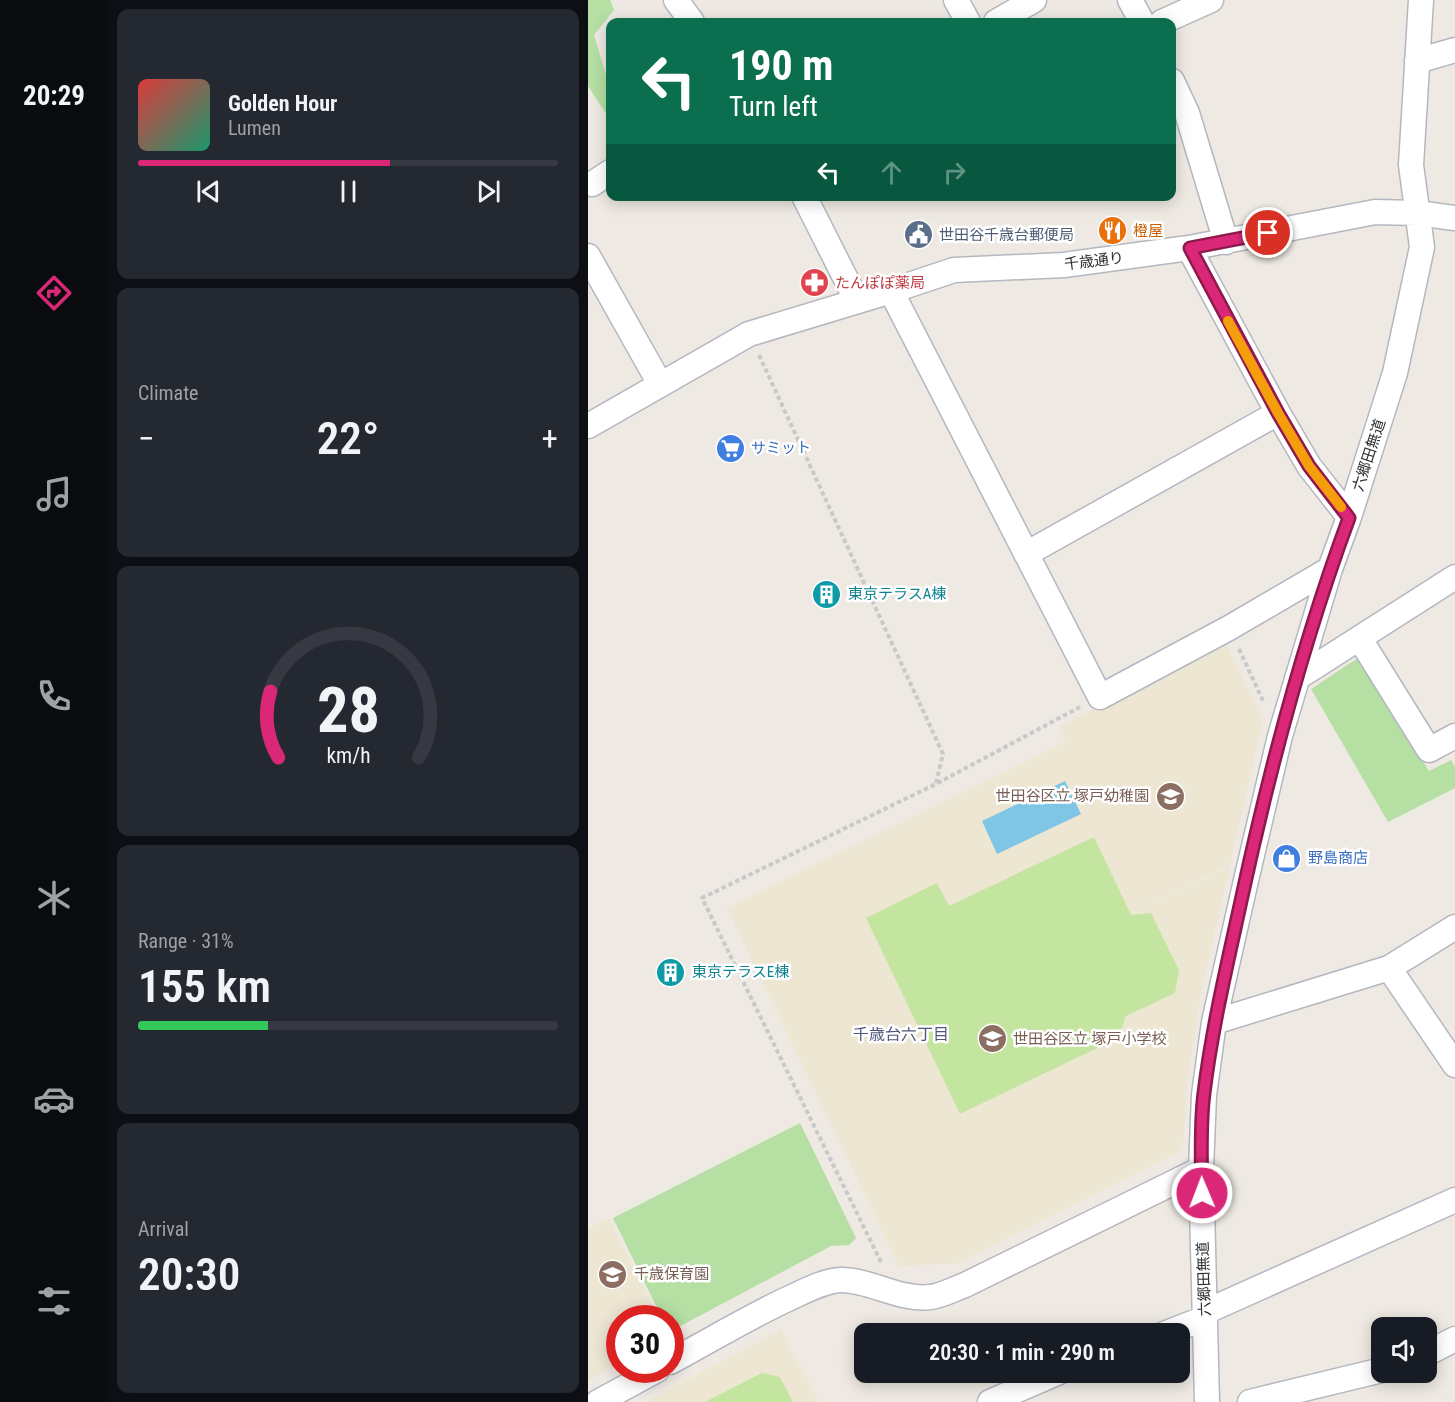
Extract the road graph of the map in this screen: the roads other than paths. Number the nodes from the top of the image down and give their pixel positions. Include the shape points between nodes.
1 (676, 0) edge
2 (956, 0) edge
3 (1034, 0) edge
4 (1130, 0) edge
5 (1211, 0) edge
6 (1421, 0) edge
7 (689, 18) edge
8 (966, 18) edge
9 (1003, 18) edge
10 (1140, 18) edge
11 (1171, 18) edge
12 (1455, 50) edge
13 (1417, 61) junction
14 (1176, 90) edge
15 (807, 201) edge
16 (1417, 213) junction
17 (1455, 218) edge
18 (1226, 242) junction
19 (1190, 248) junction
20 (588, 256) edge
21 (891, 291) junction
22 (857, 301) junction
23 (660, 384) junction
24 (1278, 413) junction
25 (588, 426) edge
26 (1349, 518) junction
27 (1026, 554) junction
28 (1330, 569) junction
29 (1455, 577) edge
30 (1360, 639) junction
31 (1297, 678) junction
32 (1455, 736) edge
33 (1455, 927) edge
34 (1389, 968) junction
35 (1214, 1022) junction
36 (1455, 1065) edge
37 (1201, 1169) junction
38 (1455, 1200) edge
39 (1205, 1315) junction
40 (1188, 1323) edge
41 (1455, 1339) edge
42 (1437, 1348) edge
43 (684, 1354) edge
44 (1371, 1374) edge
45 (633, 1383) edge
46 (1034, 1383) edge
47 (598, 1402) edge
48 (990, 1402) edge
49 (1207, 1402) edge
50 (1250, 1402) edge

1 - 7 street
2 - 8 street
3 - 9 street
4 - 10 street
5 - 11 street
6 - 13 street
12 - 13 street
13 - 16 street via 1411,165
14 - 18 street via 1187,113
15 - 22 street
16 - 17 street, 千歳通り
16 - 18 street, 千歳通り via 1376,212
16 - 26 street, 六郷田無道 via 1422,247 1395,373
18 - 19 street, 千歳通り
19 - 21 street, 千歳通り via 1064,265 954,270
19 - 24 street
20 - 23 street
21 - 22 street, 千歳通り
21 - 27 street
22 - 23 street, 千歳通り via 749,334
23 - 25 street, 千歳通り
24 - 26 street via 1309,466
24 - 27 street
26 - 28 street, 六郷田無道
27 - 28 street via 1100,697
28 - 31 street, 六郷田無道
29 - 30 street
30 - 31 street
30 - 32 street via 1430,750
31 - 35 street, 六郷田無道 via 1246,876
33 - 34 street
34 - 35 street
34 - 36 street
35 - 37 street, 六郷田無道 via 1204,1095
37 - 39 street, 六郷田無道
37 - 43 street via 965,1285 931,1297 913,1297 853,1282 827,1283 774,1305
38 - 39 street
39 - 40 street
39 - 49 street, 六郷田無道
41 - 42 street
44 - 50 street
45 - 47 street
46 - 48 street

